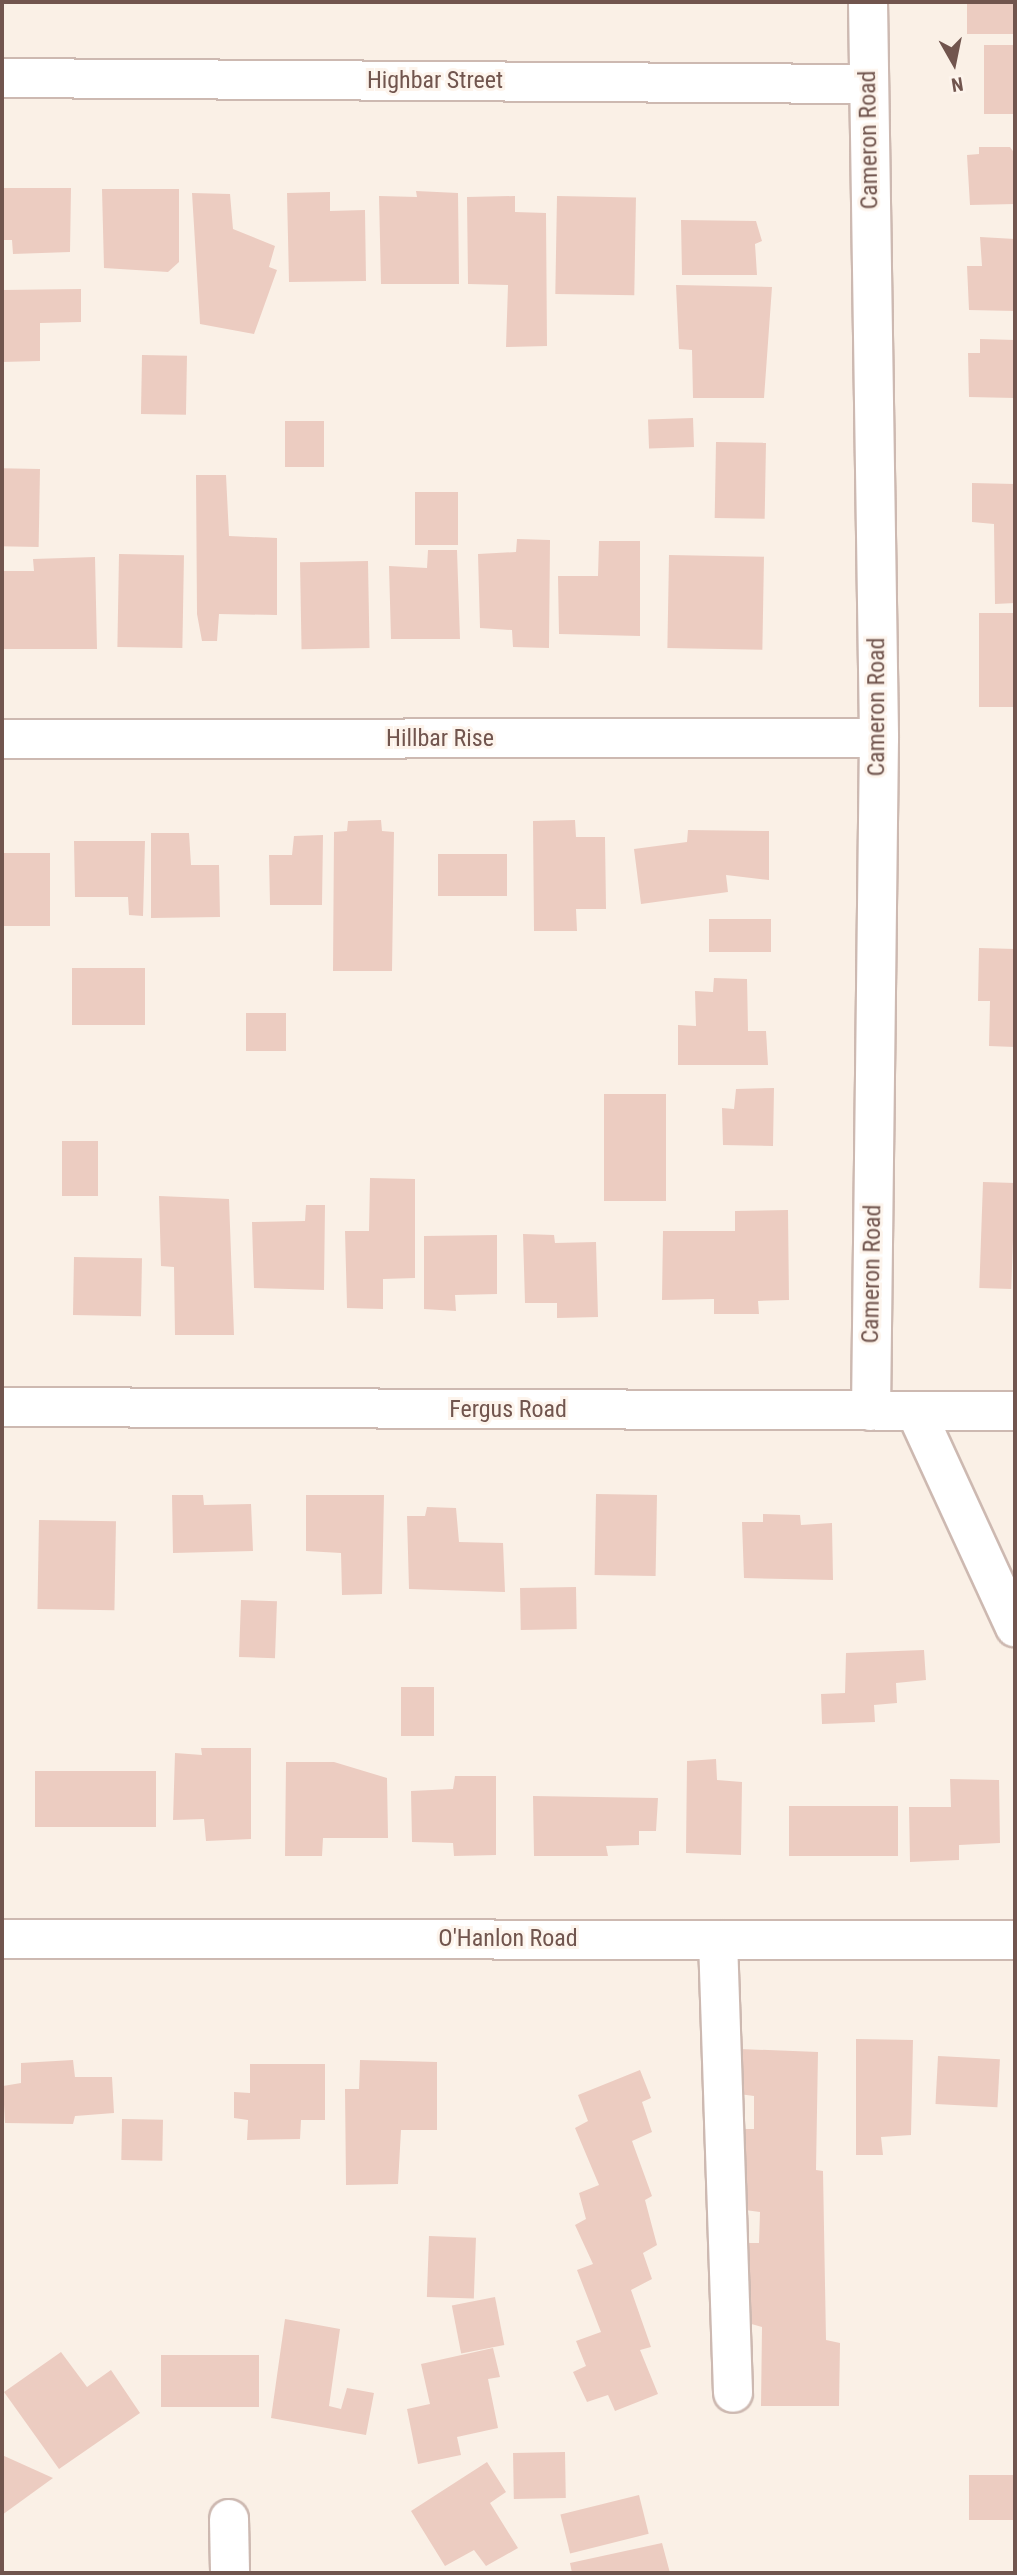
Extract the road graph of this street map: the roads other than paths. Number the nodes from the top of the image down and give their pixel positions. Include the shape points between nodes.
1 (868, 2) edge
2 (2, 78) edge
3 (868, 84) junction
4 (879, 738) junction
5 (2, 739) edge
6 (2, 1407) edge
7 (870, 1411) junction
8 (1015, 1411) edge
9 (916, 1412) junction
10 (1015, 1627) edge
11 (2, 1939) edge
12 (718, 1940) junction
13 (1015, 1940) edge
14 (733, 2393) dead end
15 (229, 2519) dead end
16 (230, 2573) edge

1 - 3 street, Cameron Road
2 - 3 street, Highbar Street
3 - 4 street, Cameron Road
4 - 5 street, Hillbar Rise
4 - 7 street, Cameron Road
6 - 7 street, Fergus Road
7 - 9 street, Fergus Road
8 - 9 street, Fergus Road
9 - 10 street
11 - 12 street, O'Hanlon Road
12 - 13 street, O'Hanlon Road
12 - 14 street
15 - 16 street

